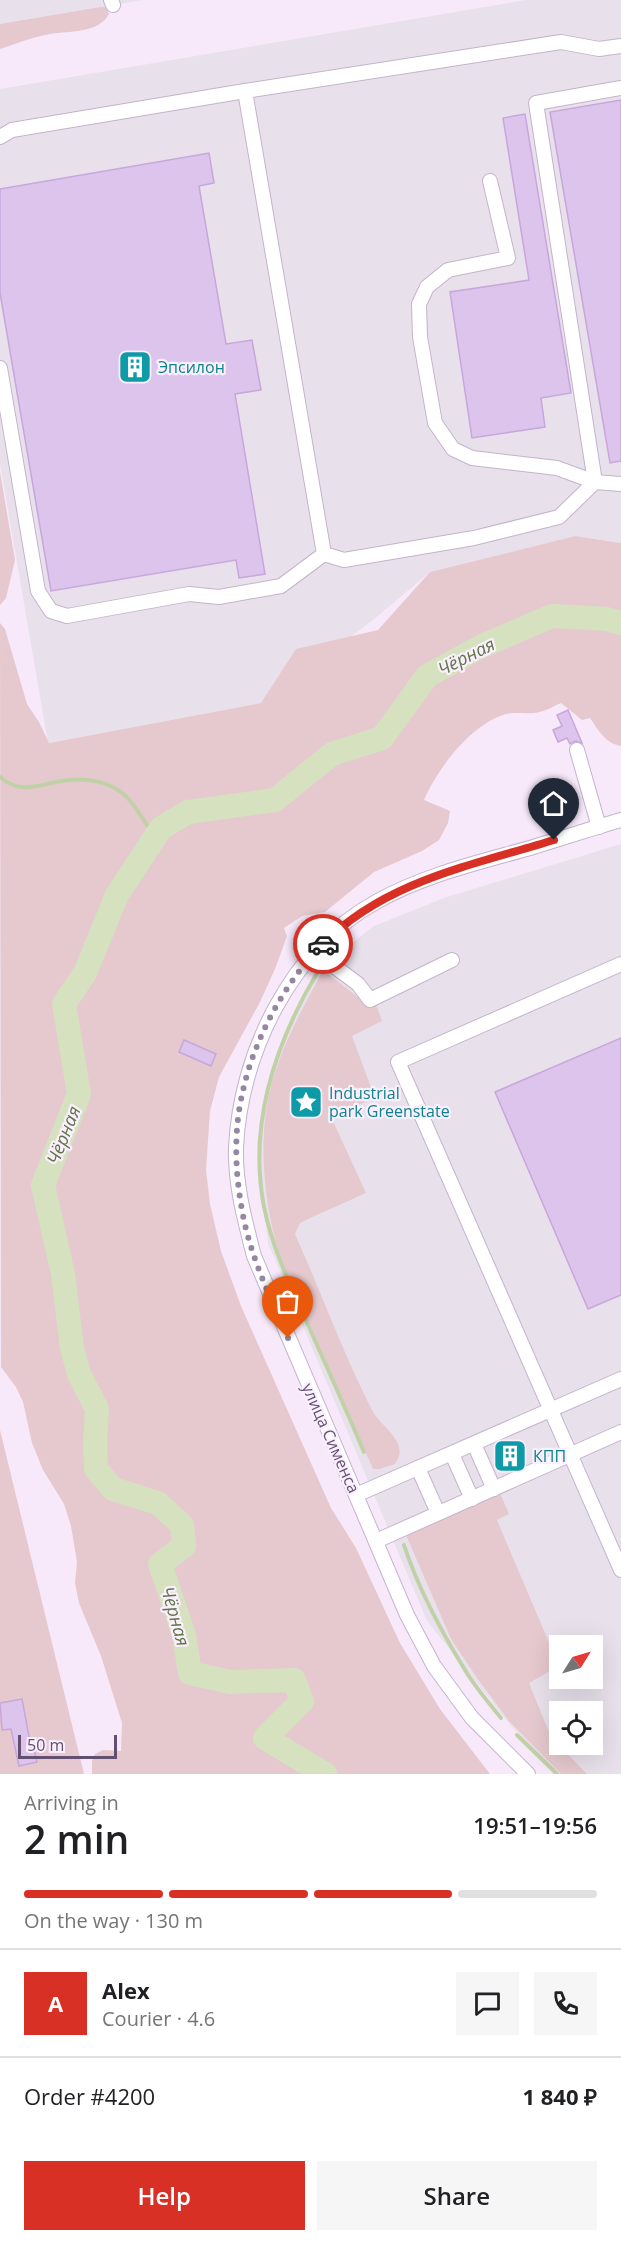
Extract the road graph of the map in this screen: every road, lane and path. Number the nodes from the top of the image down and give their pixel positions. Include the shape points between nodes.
1 (621, 46) edge
2 (621, 88) edge
3 (245, 91) junction
4 (0, 137) edge
5 (490, 181) dead end
6 (0, 368) edge
7 (595, 482) junction
8 (621, 484) edge
9 (324, 554) junction
10 (577, 750) dead end
11 (621, 820) edge
12 (599, 827) junction
13 (315, 952) junction
14 (452, 960) dead end
15 (621, 964) edge
16 (621, 1379) edge
17 (550, 1410) junction
18 (621, 1432) edge
19 (474, 1444) junction
20 (452, 1454) junction
21 (570, 1455) junction
22 (418, 1468) junction
23 (494, 1489) junction
24 (356, 1495) junction
25 (472, 1499) junction
26 (438, 1514) junction
27 (376, 1540) junction
28 (621, 1570) edge
29 (528, 1774) edge

1 - 3 street via 599,49 561,42
2 - 7 street via 536,103
3 - 4 street via 12,130
3 - 9 street
5 - 7 street via 508,258 448,270 428,287 419,304 420,337 435,423 453,449 472,458 557,468
6 - 9 street via 38,591 51,610 67,616 189,594 219,597 281,586
7 - 8 street
7 - 9 street via 559,517 474,538 344,560
10 - 12 street
11 - 12 street, улица Сименса
12 - 13 street, улица Сименса via 420,881 375,903
13 - 14 street via 358,984 370,1000
13 - 24 street, улица Сименса via 297,972 259,1043 242,1095 236,1150 241,1205 254,1256
15 - 17 street via 398,1062
16 - 17 street
17 - 19 street
17 - 21 street
18 - 21 street
19 - 20 street
19 - 23 street
20 - 22 street
20 - 25 street
21 - 23 street
21 - 28 street
22 - 24 street
22 - 26 street
23 - 25 street
24 - 27 street, улица Сименса
25 - 26 street
26 - 27 street
27 - 29 street, улица Сименса via 407,1615 434,1666 472,1718

